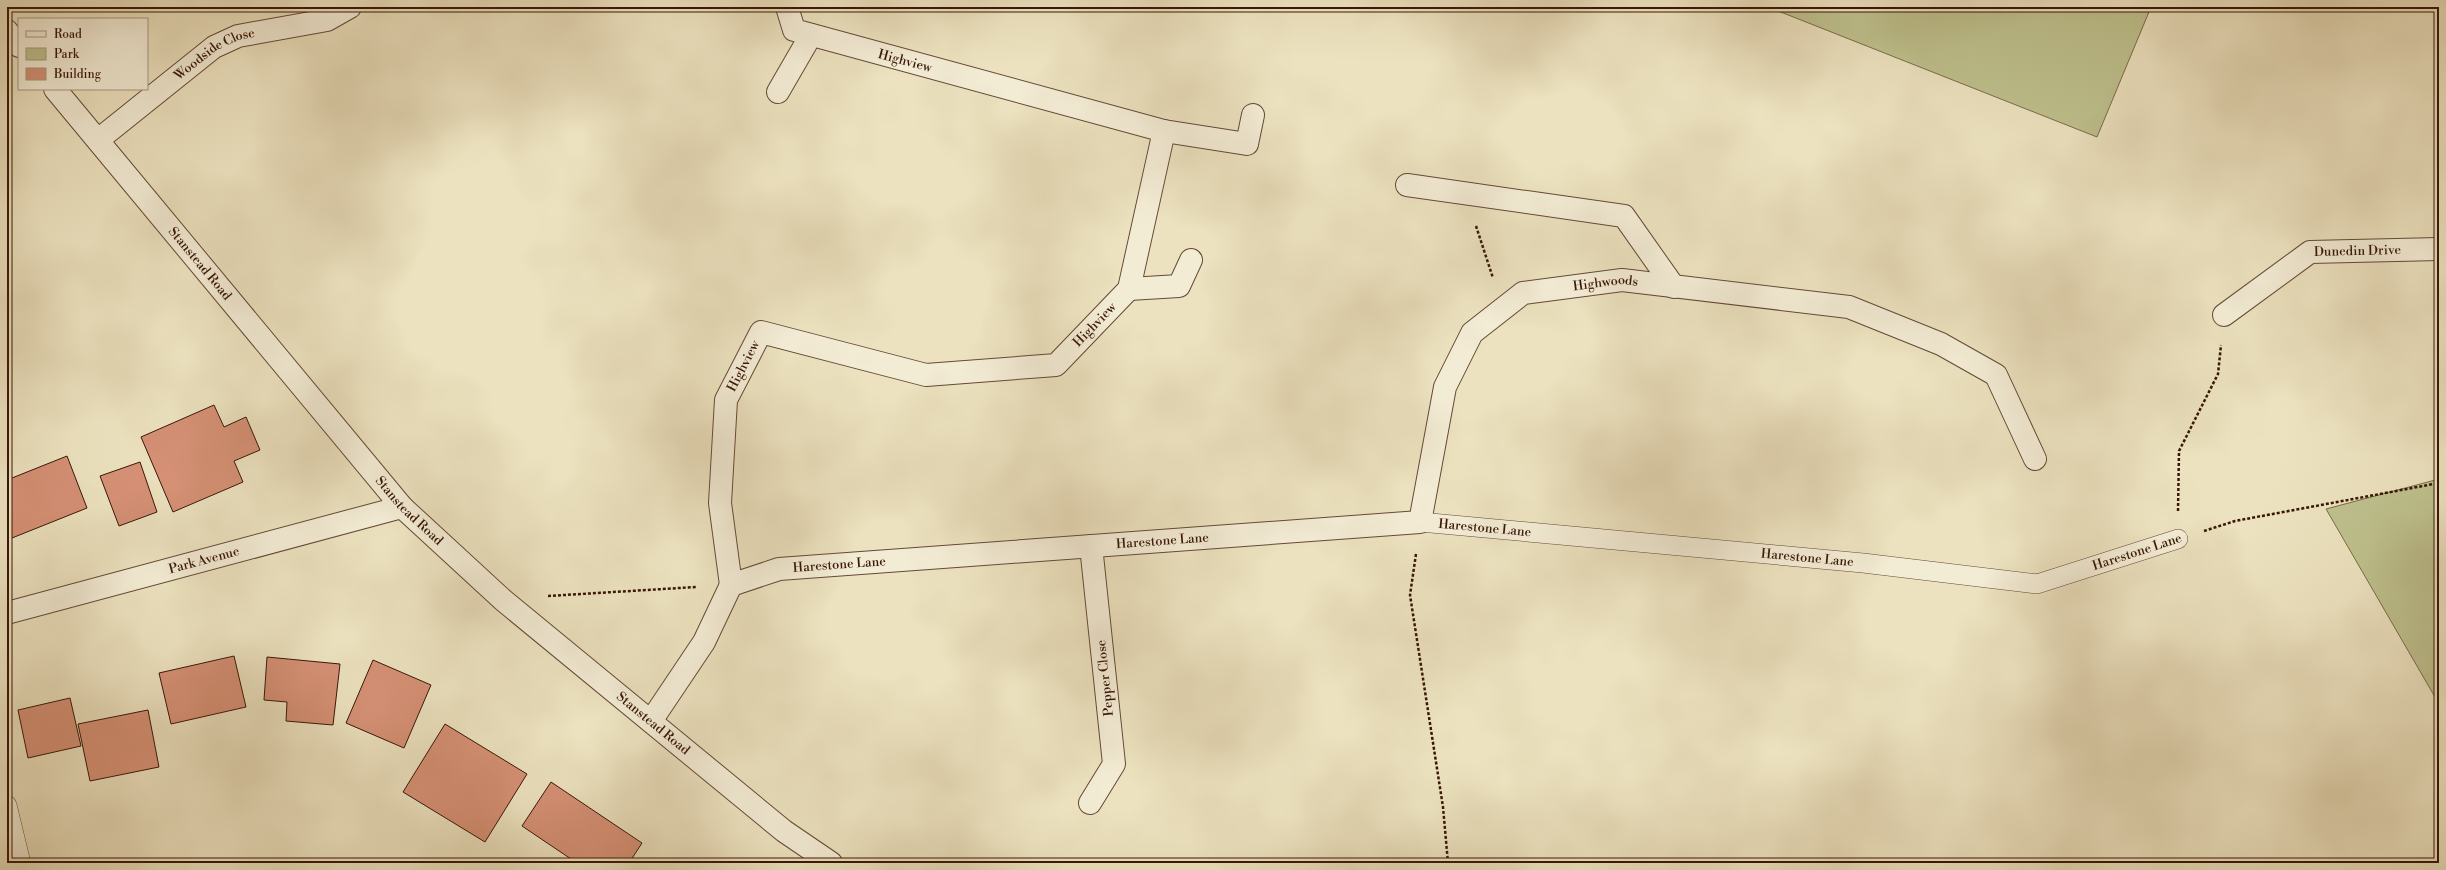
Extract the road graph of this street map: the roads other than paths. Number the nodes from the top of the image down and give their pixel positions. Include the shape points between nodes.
1 (350, 7) edge
2 (787, 7) edge
3 (7, 31) edge
4 (811, 35) junction
5 (18, 45) edge
6 (56, 90) edge
7 (778, 92) dead end
8 (1253, 115) dead end
9 (1164, 132) junction
10 (98, 140) junction
11 (1408, 185) dead end
12 (2439, 249) edge
13 (1191, 260) dead end
14 (1674, 287) junction
15 (1130, 288) junction
16 (2224, 315) dead end
17 (2035, 459) dead end
18 (402, 507) junction
19 (1420, 522) junction
20 (2178, 539) road end
21 (1091, 546) junction
22 (730, 585) junction
23 (7, 613) edge
24 (651, 721) junction
25 (1090, 803) dead end
26 (7, 806) edge
27 (21, 863) edge
28 (831, 863) edge

1 - 10 street, Woodside Close via 327,20 238,36 214,47
2 - 4 street, Highview via 794,30
3 - 5 street
4 - 7 street
4 - 9 street, Highview
6 - 10 street, Stanstead Road
8 - 9 street, Highview via 1247,144
9 - 15 street
10 - 18 street, Stanstead Road
11 - 14 street via 1624,216
12 - 16 street, Dunedin Drive via 2310,252
13 - 15 street via 1179,286
14 - 17 street, Highwoods via 1849,307 1941,344 1996,375
14 - 19 street, Highwoods via 1622,280 1523,293 1472,333 1445,388
15 - 22 street, Highview via 1056,365 926,375 761,332 726,400 720,503
18 - 23 street, Park Avenue
18 - 24 street, Stanstead Road via 504,600
19 - 20 lane, Harestone Lane via 1863,563 2036,584
19 - 21 street, Harestone Lane
21 - 22 street, Harestone Lane via 779,569
21 - 25 street, Pepper Close via 1114,764
22 - 24 street via 704,642
24 - 28 street, Stanstead Road via 784,831
26 - 27 lane

